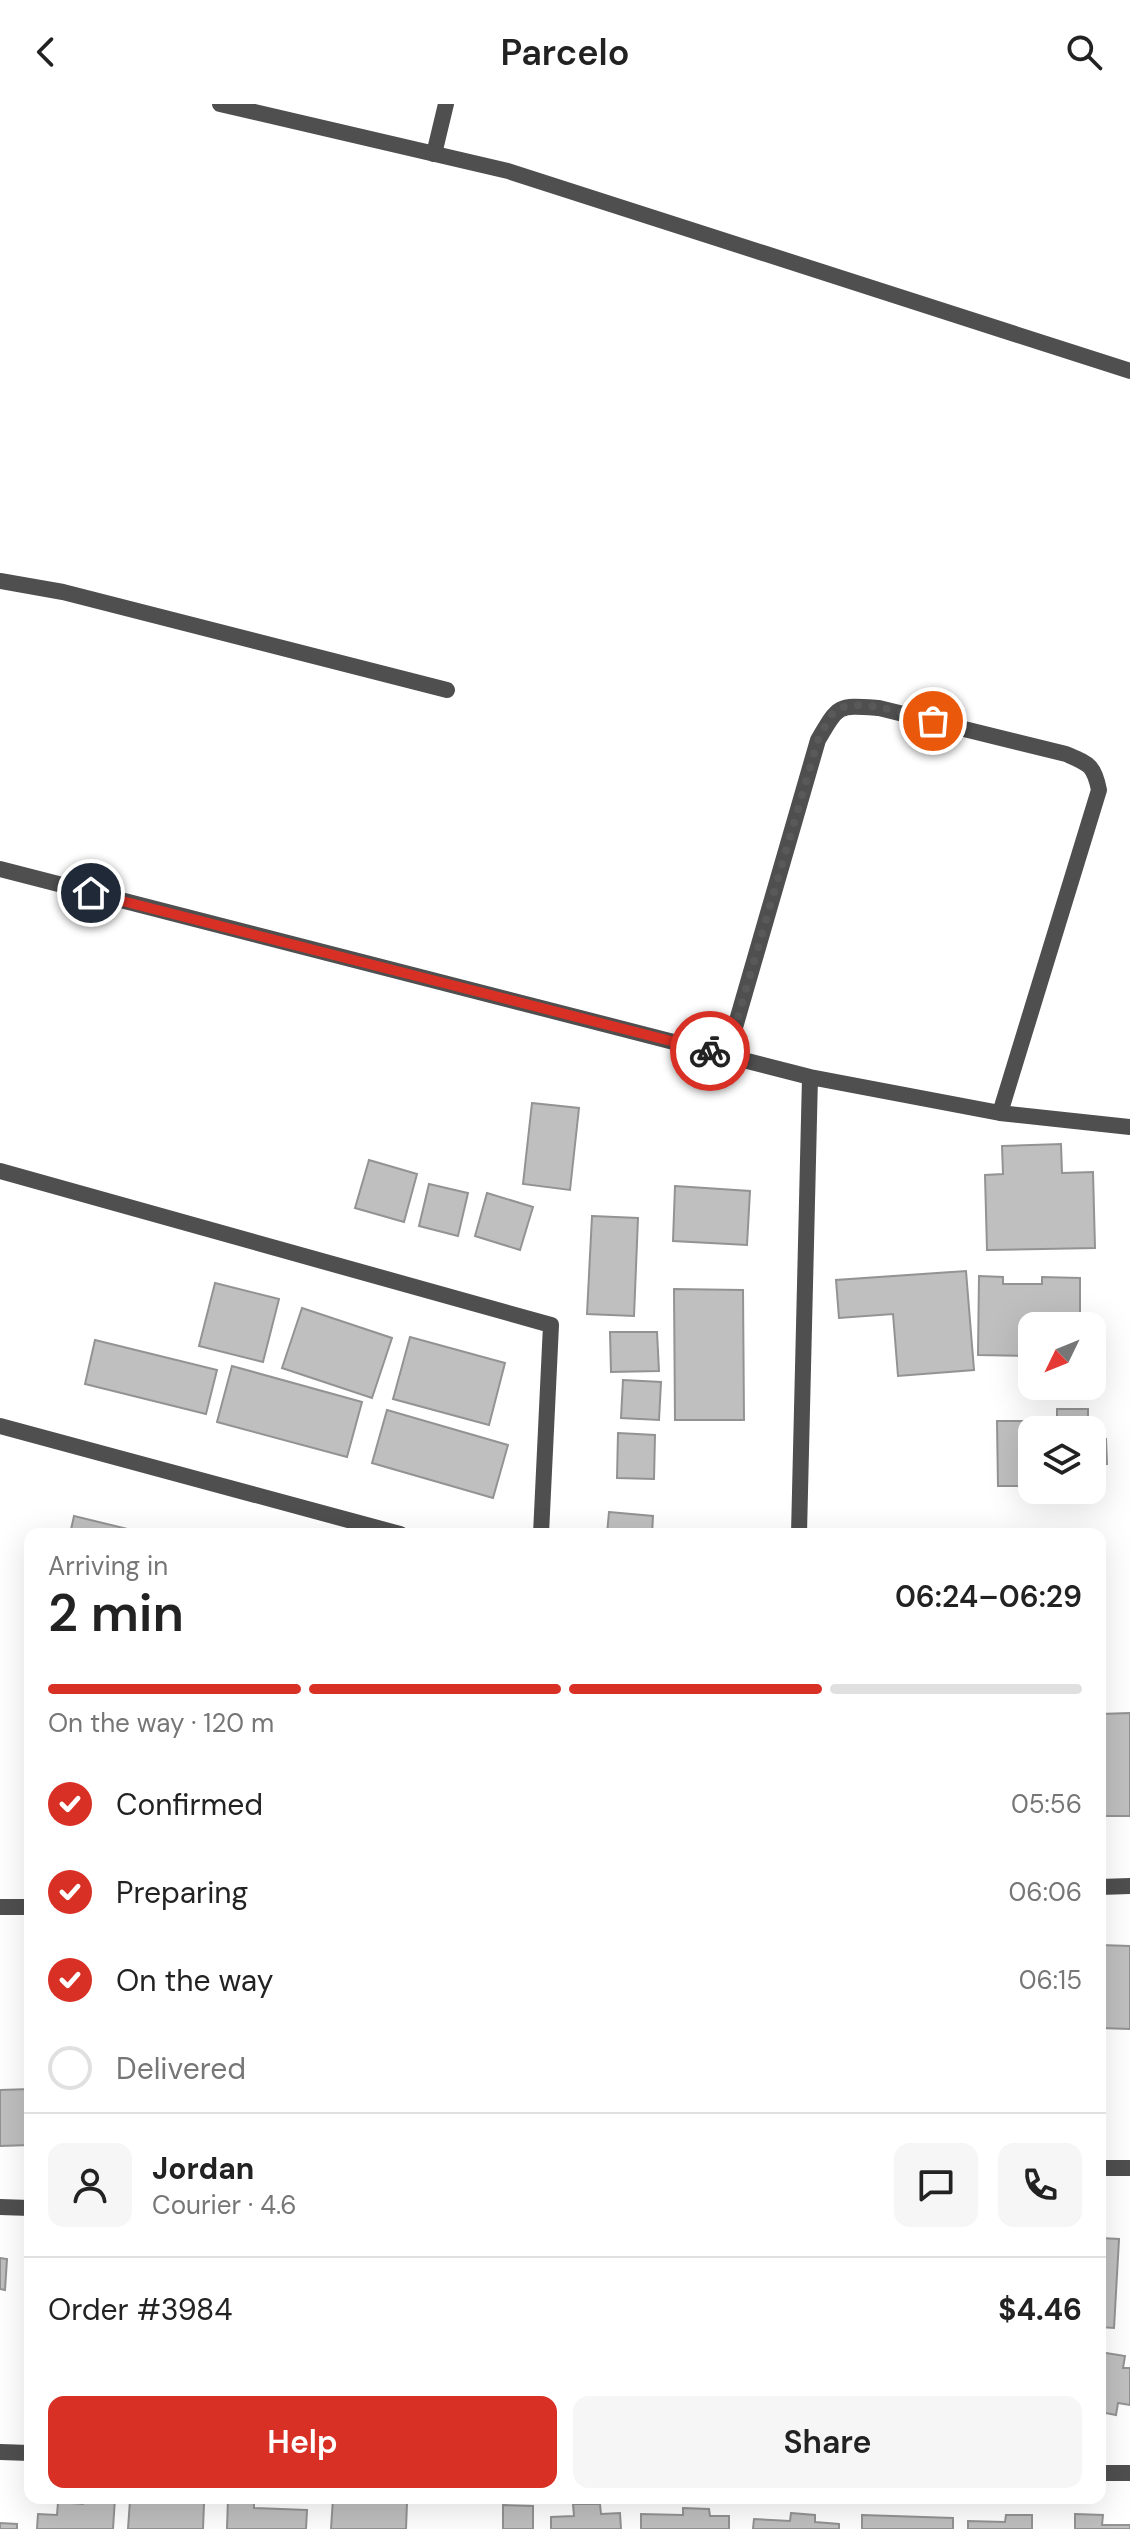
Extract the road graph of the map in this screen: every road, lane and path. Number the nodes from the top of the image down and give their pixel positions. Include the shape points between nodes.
1 (220, 104) edge
2 (446, 104) edge
3 (434, 154) junction
4 (1130, 371) edge
5 (0, 581) edge
6 (447, 690) dead end
7 (0, 869) edge
8 (727, 1055) junction
9 (810, 1077) junction
10 (1000, 1113) junction
11 (1130, 1127) edge
12 (0, 1171) edge
13 (0, 1426) edge
14 (378, 1528) edge
15 (541, 1528) edge
16 (799, 1528) edge
17 (1130, 1886) edge
18 (1106, 1887) edge
19 (0, 1907) edge
20 (24, 1907) edge
21 (1106, 2168) edge
22 (1130, 2168) edge
23 (0, 2207) edge
24 (24, 2208) edge
25 (0, 2452) edge
26 (24, 2453) edge
27 (1106, 2473) edge
28 (1130, 2473) edge

1 - 3 street
2 - 3 street
3 - 4 street via 508,171
5 - 6 street via 63,592
7 - 8 street
8 - 9 street
8 - 10 street via 818,740 834,712 848,706 879,708 1066,754 1090,765 1096,775 1099,790
9 - 10 street
9 - 16 street
10 - 11 street
12 - 15 street via 551,1325
13 - 14 street
17 - 18 street
19 - 20 street
21 - 22 street
23 - 24 street
25 - 26 street
27 - 28 street

